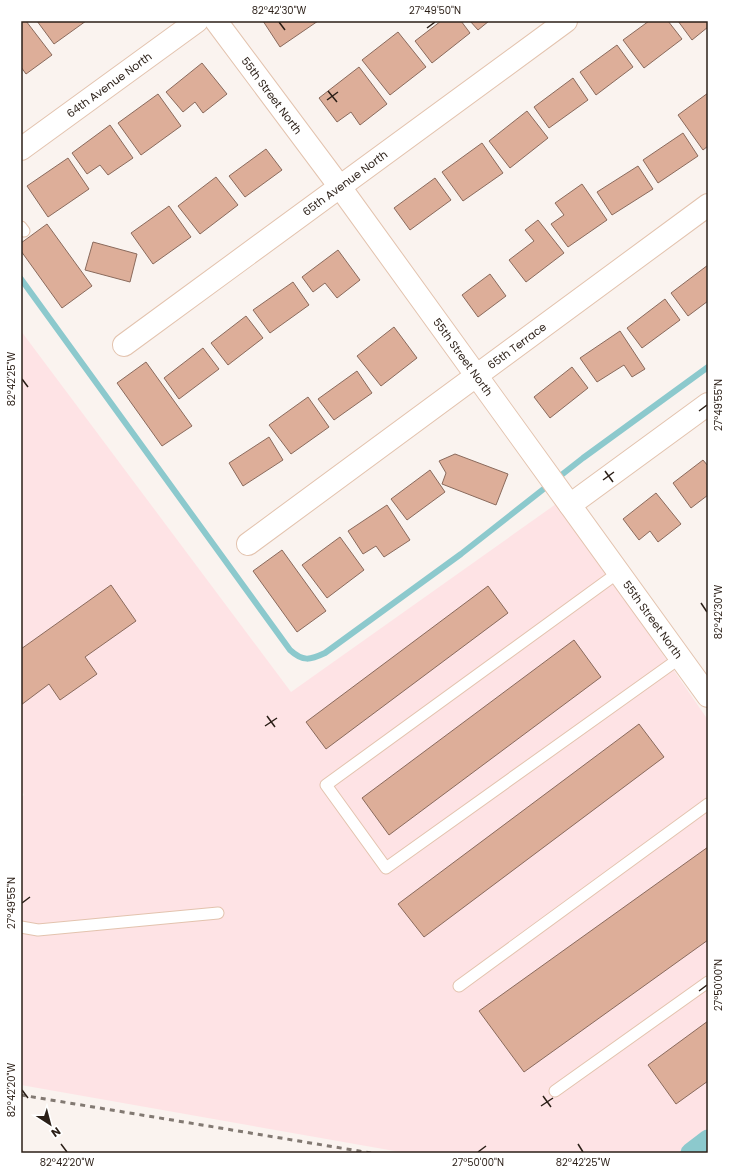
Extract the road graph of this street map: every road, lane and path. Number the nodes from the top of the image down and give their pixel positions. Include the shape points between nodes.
1 (197, 21) edge
2 (216, 21) edge
3 (566, 21) edge
4 (21, 149) edge
5 (340, 187) junction
6 (708, 205) edge
7 (124, 345) dead end
8 (476, 376) junction
9 (708, 404) edge
10 (567, 501) junction
11 (248, 544) dead end
12 (619, 572) junction
13 (680, 658) junction
14 (708, 696) edge
15 (707, 808) edge
16 (218, 914) dead end
17 (21, 927) edge
18 (708, 982) edge
19 (459, 986) dead end
20 (555, 1091) dead end

1 - 4 street, 64th Avenue North
2 - 5 street, 55th Street North
3 - 5 street, 65th Avenue North
5 - 7 street, 65th Avenue North
5 - 8 street, 55th Street North
6 - 8 street, 65th Terrace
8 - 10 street, 55th Street North
8 - 11 street, 65th Terrace
9 - 10 street
10 - 12 street, 55th Street North
12 - 13 street, 55th Street North
12 - 13 lane via 326,785 386,868
13 - 14 street, 55th Street North
15 - 19 lane
16 - 17 lane via 38,930
18 - 20 lane

